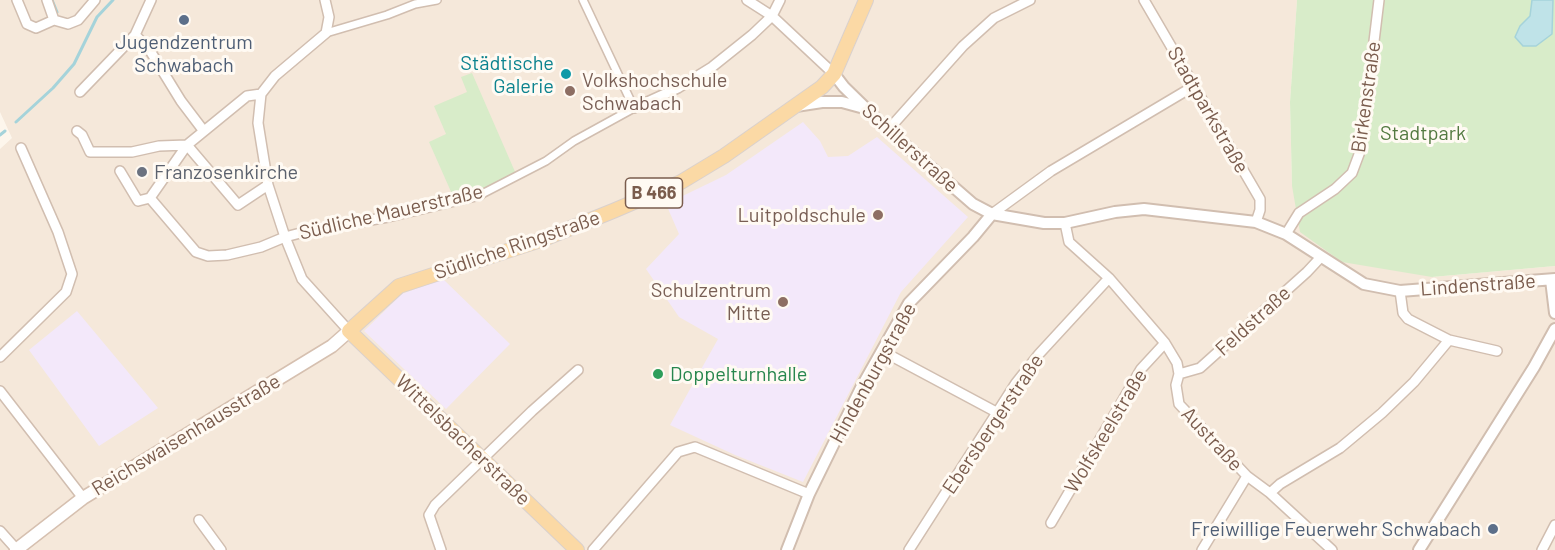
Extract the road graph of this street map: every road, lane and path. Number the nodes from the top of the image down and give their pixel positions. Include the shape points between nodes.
1 (17, 0) edge
2 (47, 0) edge
3 (95, 0) edge
4 (151, 0) edge
5 (325, 0) edge
6 (437, 0) edge
7 (583, 0) edge
8 (747, 0) edge
9 (780, 0) edge
10 (866, 0) edge
11 (1030, 0) edge
12 (1144, 0) edge
13 (1379, 0) edge
14 (772, 16) junction
15 (54, 21) junction
16 (326, 33) junction
17 (135, 35) junction
18 (834, 74) junction
19 (1194, 86) junction
20 (80, 92) dead end
21 (261, 93) junction
22 (796, 106) junction
23 (634, 108) junction
24 (865, 108) junction
25 (203, 130) junction
26 (888, 130) junction
27 (77, 131) dead end
28 (187, 146) junction
29 (21, 148) dead end
30 (120, 171) dead end
31 (268, 185) junction
32 (480, 195) joint
33 (150, 198) junction
34 (992, 214) junction
35 (1256, 222) junction
36 (1065, 223) junction
37 (1286, 234) junction
38 (285, 237) junction
39 (1321, 257) junction
40 (1109, 278) junction
41 (1553, 280) edge
42 (1400, 291) junction
43 (1555, 314) edge
44 (1555, 329) edge
45 (349, 331) junction
46 (1449, 340) junction
47 (1165, 343) junction
48 (882, 351) junction
49 (1497, 351) dead end
50 (0, 357) edge
51 (578, 370) dead end
52 (1179, 374) junction
53 (0, 391) edge
54 (998, 413) junction
55 (483, 459) junction
56 (1246, 476) junction
57 (1270, 493) junction
58 (809, 494) junction
59 (83, 498) junction
60 (199, 520) dead end
61 (1051, 523) dead end
62 (1555, 525) edge
63 (0, 531) edge
64 (22, 548) edge
65 (221, 550) edge
66 (441, 550) edge
67 (577, 550) edge
68 (593, 550) edge
69 (787, 550) edge
70 (909, 550) edge
71 (1202, 550) edge
72 (1332, 550) edge
73 (1419, 550) edge
74 (1542, 550) edge

1 - 15 street via 27,24 36,28
2 - 15 street
3 - 15 street via 78,20 68,24
4 - 17 street
5 - 16 street via 329,17
6 - 16 street
7 - 23 street
8 - 14 street
9 - 14 street, Südliche Mauerstraße
10 - 18 main road, Südliche Ringstraße / B 466
11 - 26 street via 994,18 963,46
12 - 19 street, Stadtparkstraße
13 - 37 street, Birkenstraße via 1358,157 1352,172 1335,189 1299,213
14 - 18 street
14 - 23 street, Südliche Mauerstraße via 712,67
16 - 21 street
17 - 20 street
17 - 25 street via 149,49
18 - 22 main road, Südliche Ringstraße / B 466
18 - 24 street, Schillerstraße
19 - 34 street via 1051,171
19 - 35 street, Stadtparkstraße via 1260,199
21 - 25 street via 248,96
21 - 31 street via 258,123
22 - 24 street via 842,102
22 - 45 main road, Südliche Ringstraße / B 466 via 681,182 542,240 399,286
23 - 32 street, Südliche Mauerstraße
24 - 26 street, Schillerstraße
25 - 28 street
26 - 34 street, Schillerstraße via 973,204
27 - 28 street via 90,152
28 - 31 street via 238,205
28 - 33 street
29 - 50 street via 72,274 66,292
30 - 33 street, Südliche Mauerstraße via 138,201
31 - 38 street
32 - 38 street, Südliche Mauerstraße
33 - 38 street, Südliche Mauerstraße via 196,252 208,256 249,250
34 - 36 street
34 - 48 street, Hindenburgstraße via 909,303
35 - 36 street via 1144,209
35 - 37 street
36 - 40 street, Austraße via 1069,242
37 - 39 street
38 - 45 street via 302,279
39 - 42 street via 1364,284
39 - 52 street, Feldstraße via 1200,368
40 - 47 street, Austraße
40 - 54 street, Ebersbergerstraße via 1039,354
41 - 42 street, Lindenstraße
41 - 43 street
42 - 46 street via 1402,313 1408,319
44 - 73 street
45 - 55 main road, Wittelsbacherstraße
45 - 59 main road, Reichswaisenhausstraße via 332,346
46 - 49 street
46 - 57 street via 1382,413 1340,448
47 - 52 street, Austraße
47 - 61 street, Wolfskeelstraße via 1140,369
48 - 54 street
48 - 58 street, Hindenburgstraße
51 - 55 street
52 - 56 street, Austraße via 1179,404
53 - 59 street
54 - 70 street, Ebersbergerstraße
55 - 66 street via 435,505 429,516
55 - 67 main road, Wittelsbacherstraße
56 - 57 street, Austraße
56 - 71 street
57 - 72 street, Austraße
58 - 68 street via 695,447 678,452
58 - 69 street, Hindenburgstraße
59 - 64 main road, Reichswaisenhausstraße
60 - 65 street
62 - 74 street
63 - 64 street

